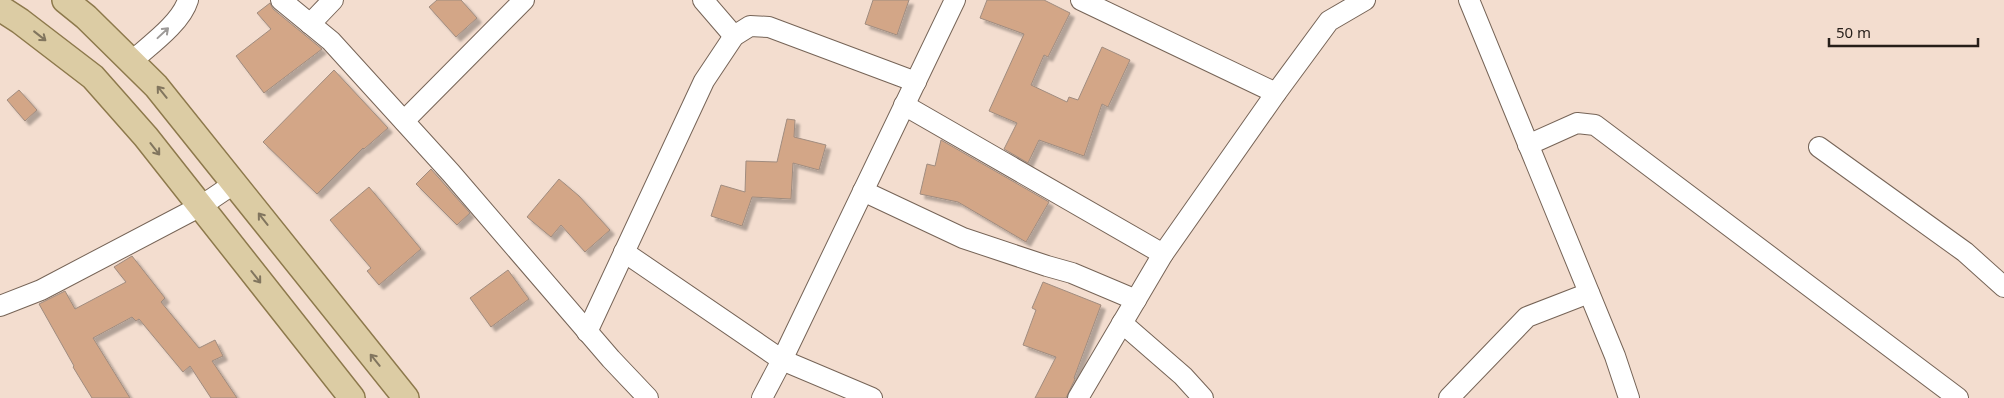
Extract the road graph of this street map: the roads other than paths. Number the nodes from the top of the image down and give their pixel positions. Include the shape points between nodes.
1 (66, 0) edge
2 (188, 0) edge
3 (281, 0) edge
4 (333, 0) edge
5 (524, 0) edge
6 (703, 0) edge
7 (955, 0) edge
8 (1081, 0) edge
9 (1365, 0) edge
10 (1469, 0) edge
11 (0, 8) edge
12 (310, 24) junction
13 (734, 36) junction
14 (132, 61) junction
15 (916, 82) junction
16 (1276, 93) junction
17 (904, 105) junction
18 (404, 121) junction
19 (1528, 145) junction
20 (1818, 147) dead end
21 (235, 183) junction
22 (863, 192) junction
23 (200, 206) junction
24 (624, 252) junction
25 (1163, 254) junction
26 (2004, 286) edge
27 (1589, 293) junction
28 (1136, 300) junction
29 (0, 306) edge
30 (1122, 323) junction
31 (586, 332) junction
32 (782, 360) junction
33 (352, 398) edge
34 (406, 398) edge
35 (648, 398) edge
36 (762, 398) edge
37 (872, 398) edge
38 (1078, 398) edge
39 (1204, 398) edge
40 (1449, 398) edge
41 (1629, 398) edge
42 (1958, 398) edge

1 - 14 main road
14 -> 2 street via 176,21
3 - 12 street
4 - 12 street
5 - 18 street
6 - 13 street
7 - 15 street
8 - 16 street
9 - 16 street via 1329,20
10 - 19 street
11 -> 23 main road via 93,77
12 - 18 street via 331,41
13 - 15 street via 750,26 769,27
13 - 24 street via 704,81
21 -> 14 main road
15 - 17 street
16 - 25 street
17 - 22 street
17 - 25 street
18 - 31 street
19 - 27 street
19 - 42 street via 1577,123 1595,125
20 - 26 street via 1965,252
21 - 23 street
34 -> 21 main road
22 - 28 street via 963,238 1072,272
22 - 32 street
23 - 29 street via 41,290
23 -> 33 main road
24 - 31 street
24 - 32 street
25 - 28 street
27 - 40 street via 1527,318
27 - 41 street
28 - 30 street
30 - 38 street
30 - 39 street
31 - 35 street
32 - 36 street
32 - 37 street

